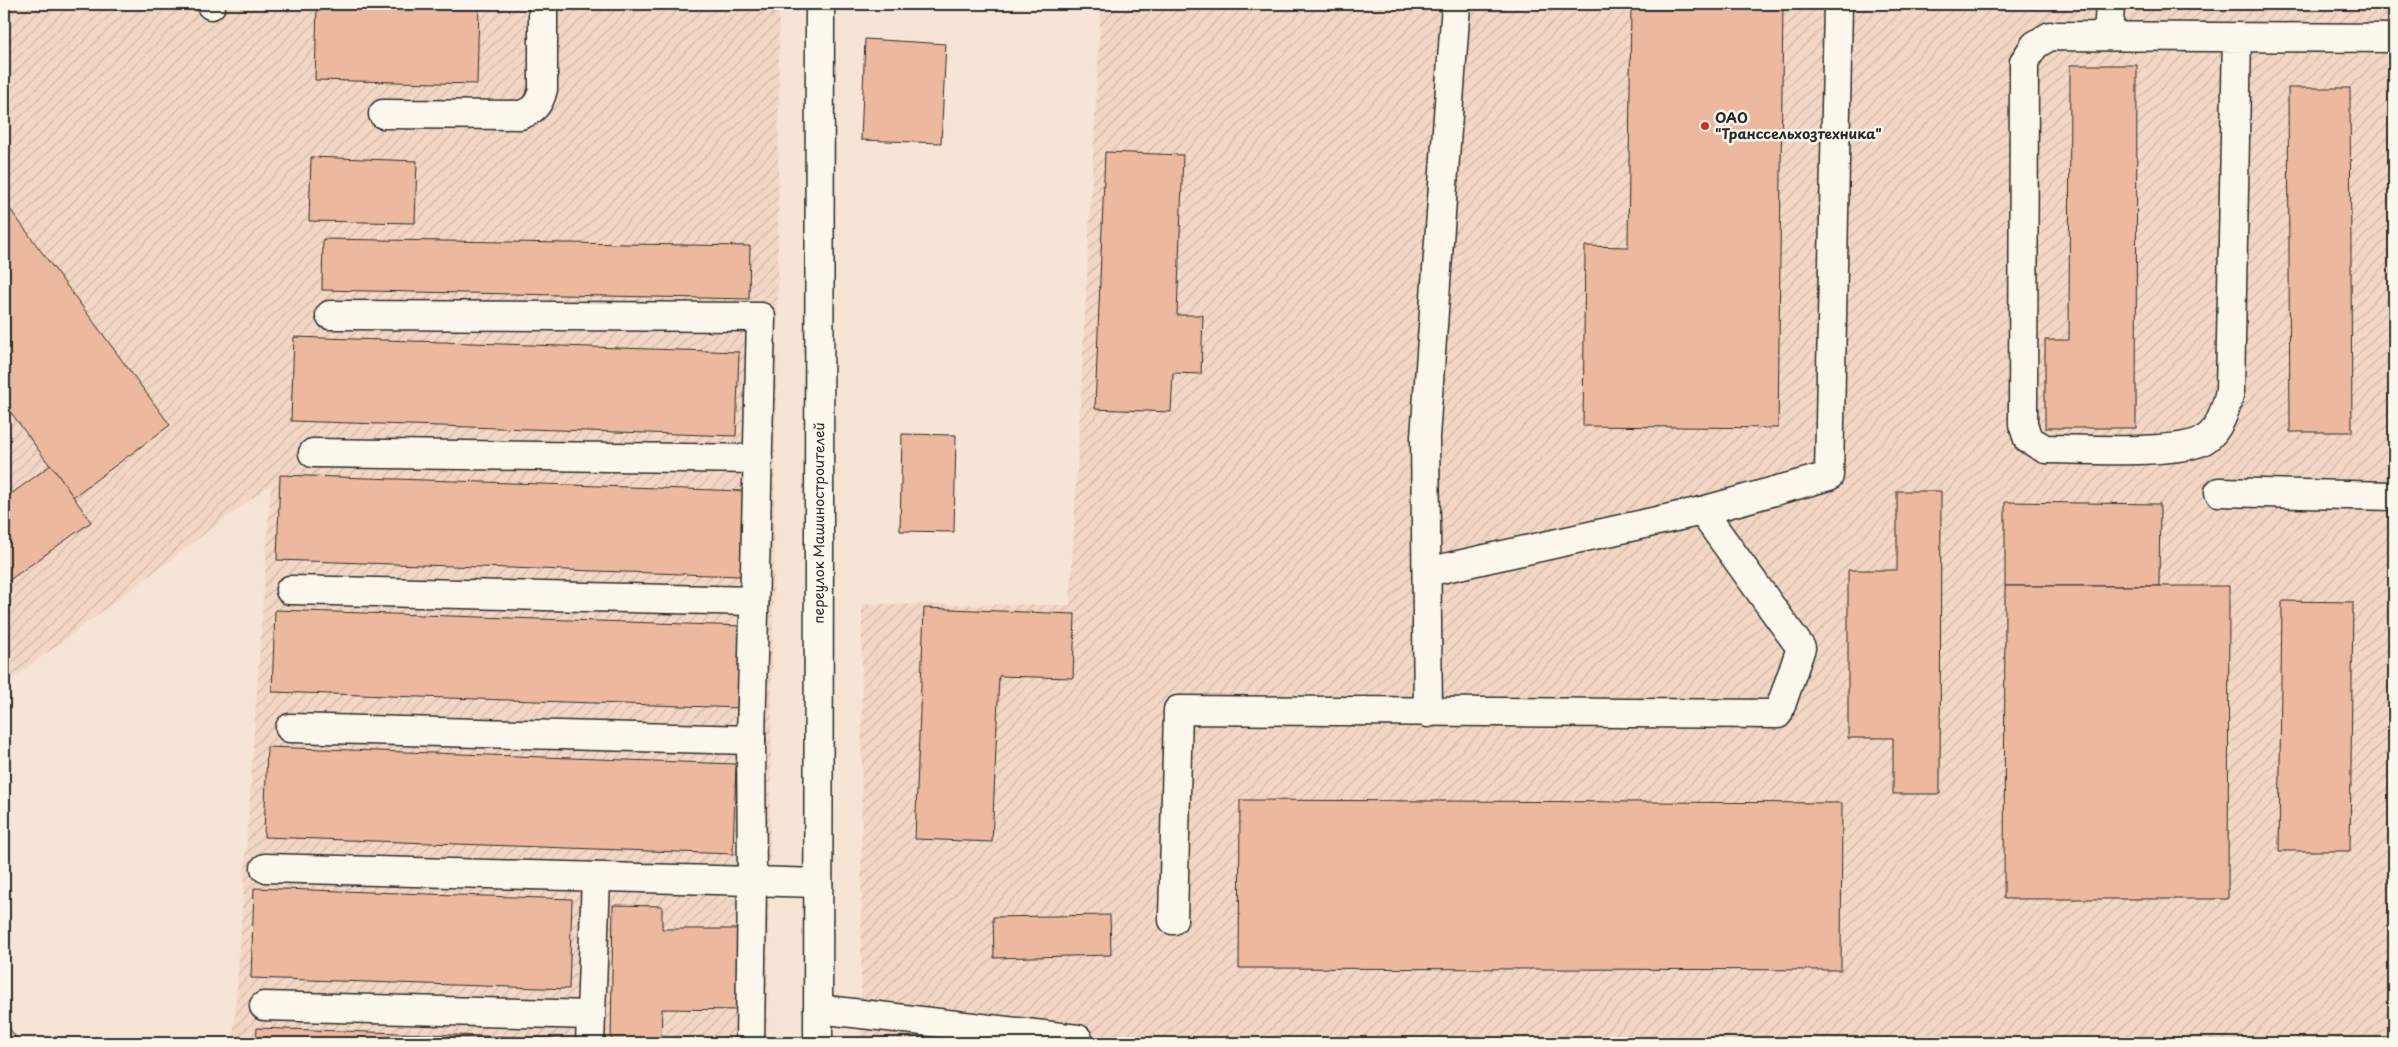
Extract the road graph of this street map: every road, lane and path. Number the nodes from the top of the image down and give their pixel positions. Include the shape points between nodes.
1 (543, 4) edge
2 (820, 4) edge
3 (1456, 4) edge
4 (1838, 4) edge
5 (2110, 4) edge
6 (2108, 36) junction
7 (2237, 37) junction
8 (2394, 38) edge
9 (383, 114) dead end
10 (330, 315) dead end
11 (313, 453) dead end
12 (758, 459) junction
13 (2219, 492) dead end
14 (2394, 496) edge
15 (1702, 510) junction
16 (1426, 572) junction
17 (290, 590) dead end
18 (754, 601) junction
19 (1428, 713) junction
20 (290, 728) dead end
21 (751, 740) junction
22 (265, 868) dead end
23 (596, 877) junction
24 (752, 881) junction
25 (818, 883) junction
26 (1173, 920) dead end
27 (264, 1006) dead end
28 (818, 1010) junction
29 (592, 1015) junction
30 (590, 1043) edge
31 (750, 1043) edge
32 (818, 1043) edge
33 (1079, 1043) edge

1 - 9 street via 543,89 541,99 530,112 520,115
2 - 25 street, переулок Машиностроителей
3 - 16 street via 1425,437
4 - 15 street via 1830,476
5 - 6 street
6 - 7 street
6 - 7 street via 2050,36 2035,45 2024,62 2024,424 2028,439 2045,449 2181,448 2206,439 2222,418 2230,391
7 - 8 street
10 - 12 street via 761,317
11 - 12 street
12 - 18 street
13 - 14 street
15 - 16 street
15 - 19 street via 1801,648 1778,714
16 - 19 street
17 - 18 street
18 - 21 street
19 - 26 street via 1178,710
20 - 21 street
21 - 24 street
22 - 23 street
23 - 24 street
23 - 29 street
24 - 25 street
24 - 31 street
25 - 28 street, переулок Машиностроителей
27 - 29 street
28 - 32 street, переулок Машиностроителей
28 - 33 street via 1078,1040
29 - 30 street

